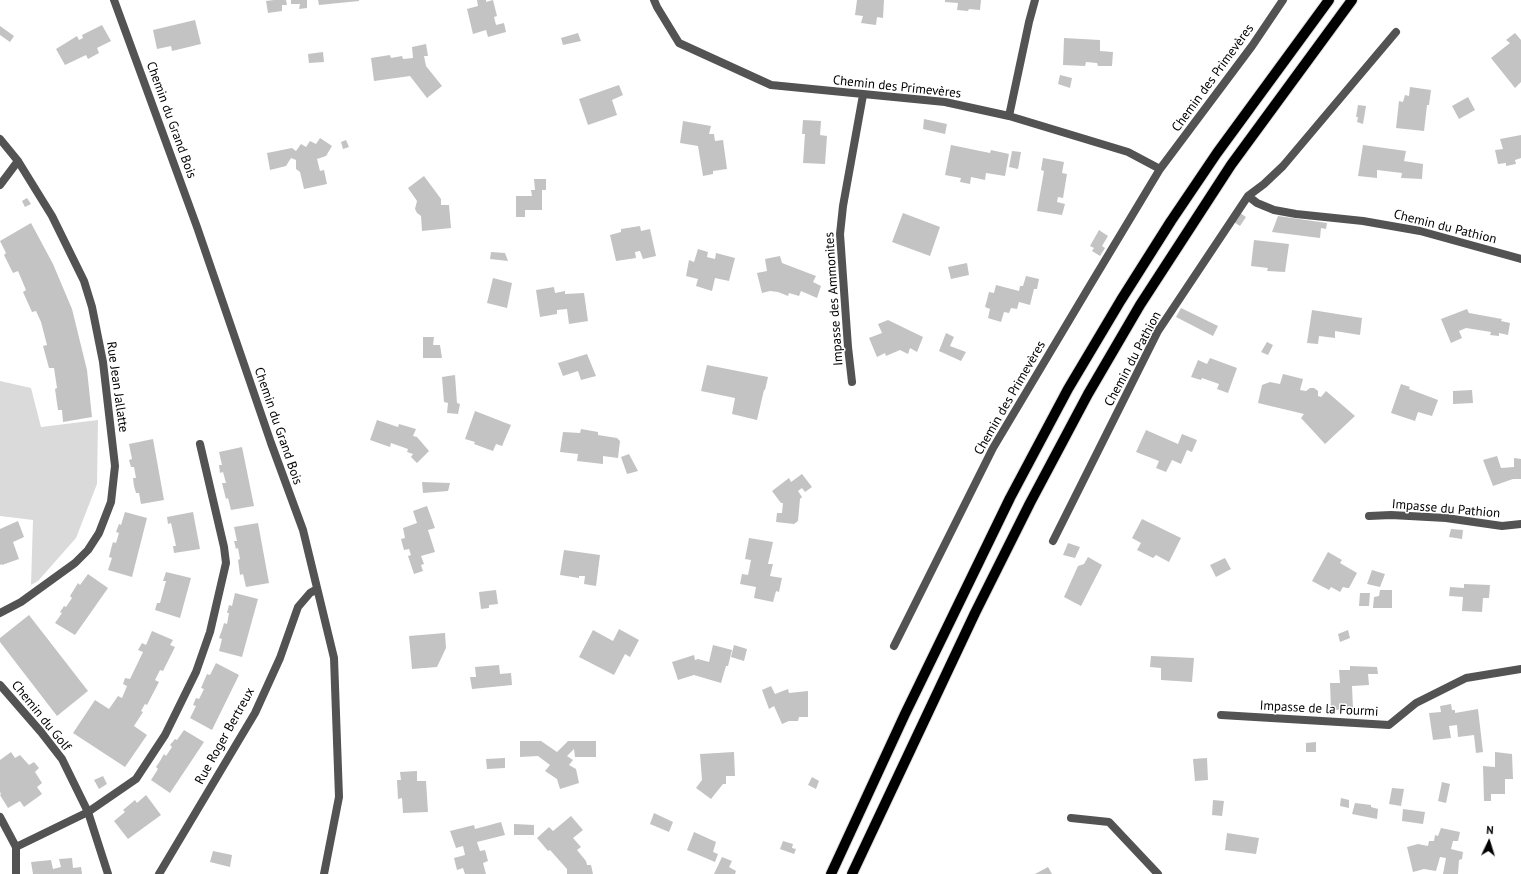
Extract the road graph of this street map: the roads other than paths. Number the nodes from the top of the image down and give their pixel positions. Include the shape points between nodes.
1 (114, 0) edge
2 (654, 0) edge
3 (1035, 0) edge
4 (1283, 0) edge
5 (1329, 0) edge
6 (1352, 0) edge
7 (1396, 32) dead end
8 (863, 95) junction
9 (1009, 116) junction
10 (0, 138) edge
11 (18, 161) junction
12 (1160, 169) junction
13 (0, 185) edge
14 (1248, 196) junction
15 (1521, 259) edge
16 (852, 382) dead end
17 (200, 444) dead end
18 (1369, 516) dead end
19 (1521, 524) edge
20 (1053, 541) dead end
21 (317, 589) junction
22 (0, 613) edge
23 (894, 646) dead end
24 (1521, 669) edge
25 (0, 685) edge
26 (1222, 715) dead end
27 (88, 812) junction
28 (0, 817) edge
29 (1071, 818) dead end
30 (16, 847) junction
31 (16, 874) edge
32 (108, 874) edge
33 (159, 874) edge
34 (324, 874) edge
35 (831, 874) edge
36 (852, 874) edge
37 (1158, 874) edge

1 - 21 street, Chemin du Grand Bois via 197,227 302,530
2 - 8 street, Chemin des Primevères via 679,43 764,82 771,85
3 - 9 street
4 - 12 street, Chemin des Primevères via 1252,46
5 - 35 main road via 1217,153 1171,221 1068,389 958,604
6 - 36 main road via 1231,165 1140,305 1088,394 975,613
7 - 14 street, Chemin du Pathion via 1283,166
8 - 9 street, Chemin des Primevères via 945,102
8 - 16 street, Impasse des Ammonites via 840,234
9 - 12 street, Chemin des Primevères via 1128,152
10 - 11 street, Rue Jean Jallatte
11 - 13 street
11 - 22 street, Rue Jean Jallatte via 52,216 84,281 103,362 115,466 111,502 99,533 88,550 75,563 21,602
12 - 23 street, Chemin des Primevères via 993,448
14 - 15 street, Chemin du Pathion via 1274,210 1420,231
14 - 20 street, Chemin du Pathion via 1158,331
17 - 27 street via 226,563 210,632 196,672 161,741 136,779
18 - 19 street, Impasse du Pathion via 1446,518 1502,526
21 - 33 street, Rue Roger Bertreux via 298,607 280,658 255,713
21 - 34 street, Chemin du Grand Bois via 334,658 340,797
24 - 26 street, Impasse de la Fourmi via 1466,678 1416,703 1389,725
25 - 27 street, Chemin du Golf via 62,759
27 - 30 street
27 - 32 street, Chemin du Golf
28 - 30 street
29 - 37 street via 1109,822
30 - 31 street

